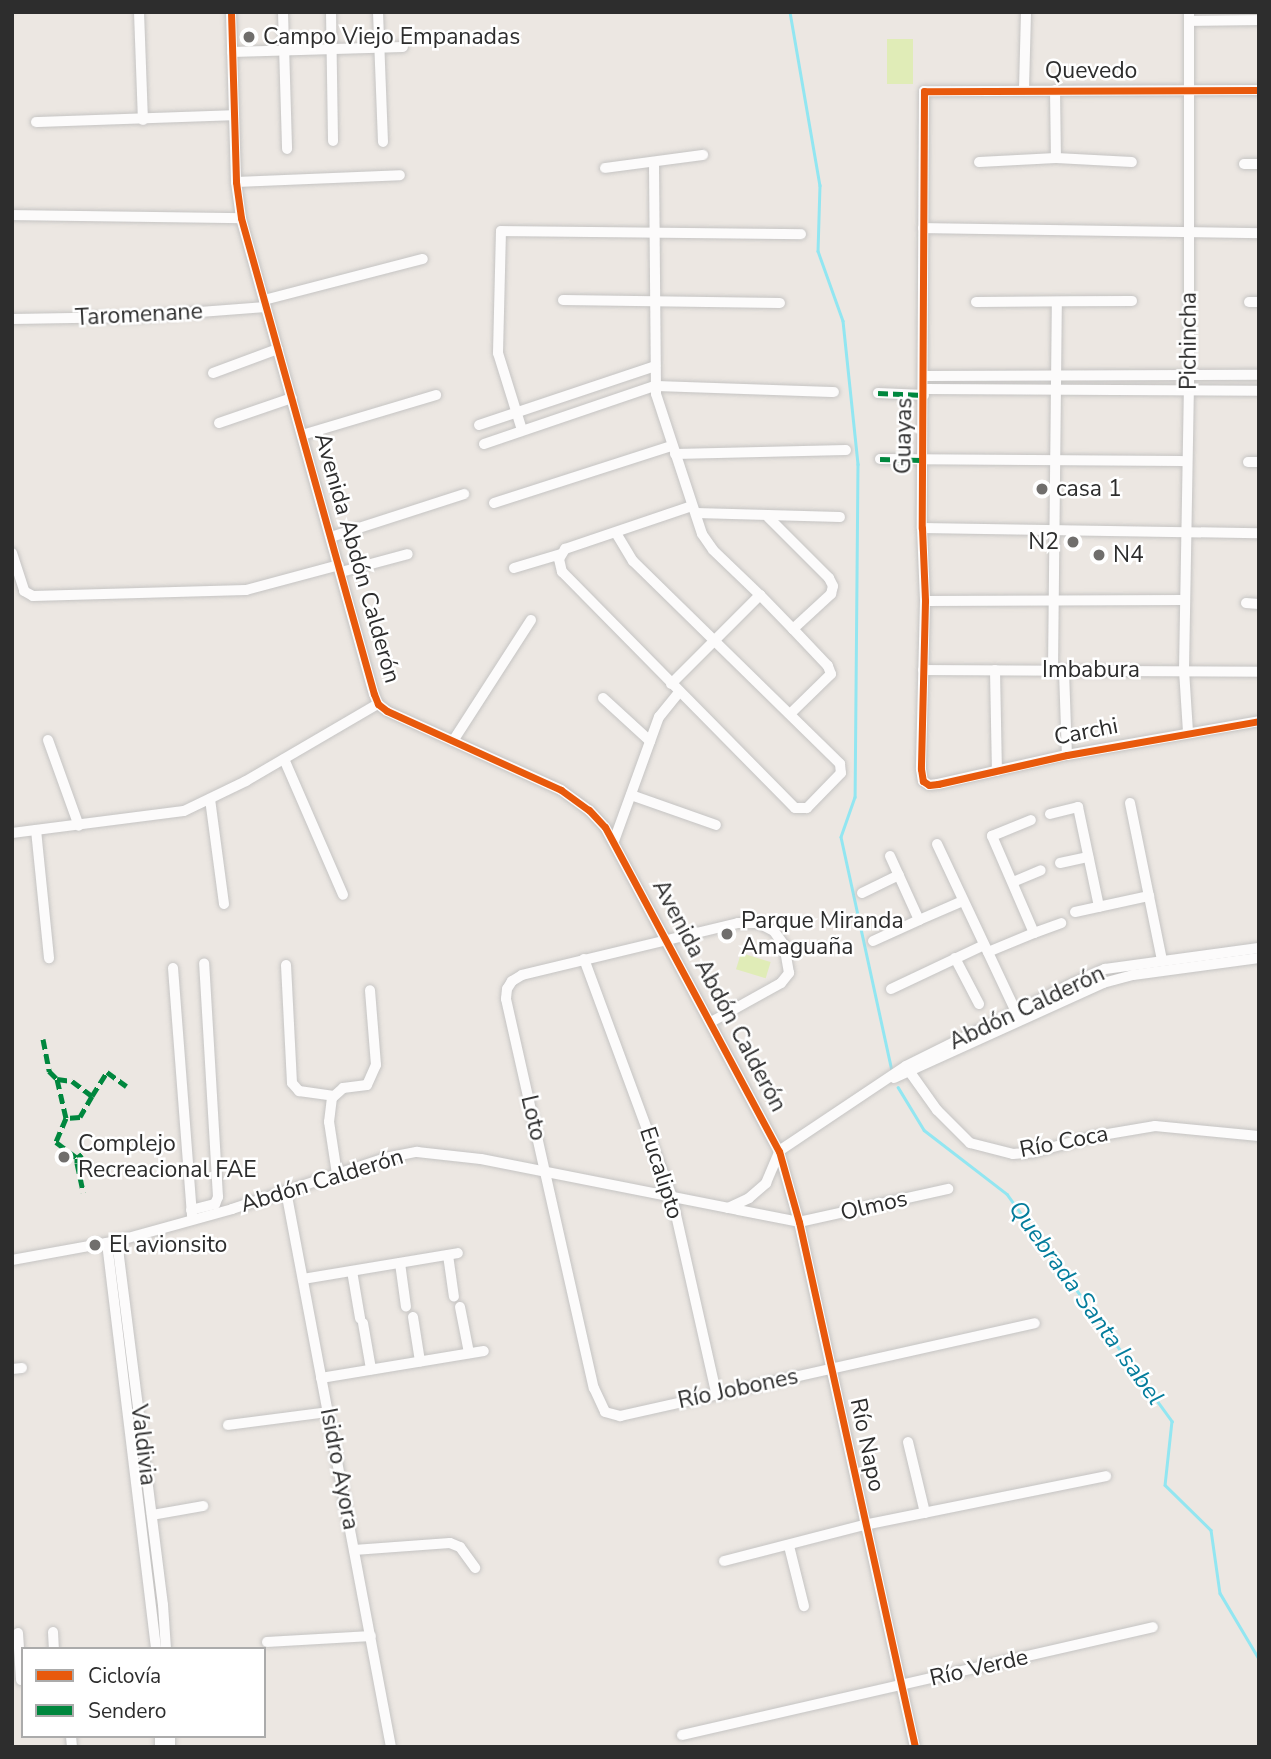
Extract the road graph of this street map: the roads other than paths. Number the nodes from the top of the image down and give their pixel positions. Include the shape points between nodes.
1 (139, 12) edge
2 (231, 12) edge
3 (283, 12) edge
4 (331, 12) edge
5 (378, 12) edge
6 (1026, 12) edge
7 (1189, 17) edge
8 (1259, 20) edge
9 (331, 47) junction
10 (378, 47) junction
11 (403, 47) dead end
12 (284, 49) junction
13 (232, 51) junction
14 (1024, 89) junction
15 (1055, 90) junction
16 (1188, 90) junction
17 (1259, 90) edge
18 (924, 92) joint
19 (234, 115) junction
20 (143, 120) junction
21 (36, 122) dead end
22 (333, 141) dead end
23 (383, 142) dead end
24 (287, 149) dead end
25 (703, 155) dead end
26 (1056, 158) junction
27 (979, 162) dead end
28 (1132, 162) dead end
29 (654, 163) junction
30 (1244, 164) dead end
31 (1259, 164) edge
32 (605, 169) dead end
33 (400, 175) dead end
34 (236, 182) junction
35 (12, 215) edge
36 (242, 218) junction
37 (923, 228) junction
38 (655, 232) junction
39 (1189, 232) junction
40 (1259, 233) edge
41 (801, 234) dead end
42 (423, 259) dead end
43 (563, 300) dead end
44 (1132, 301) dead end
45 (656, 302) junction
46 (976, 302) dead end
47 (780, 303) dead end
48 (1057, 303) junction
49 (265, 304) junction
50 (12, 319) edge
51 (278, 349) junction
52 (655, 366) junction
53 (213, 373) dead end
54 (1055, 375) junction
55 (1259, 375) edge
56 (925, 376) junction
57 (1189, 377) junction
58 (654, 386) junction
59 (1055, 390) junction
60 (1259, 391) edge
61 (834, 392) dead end
62 (924, 392) junction
63 (878, 393) dead end
64 (1188, 393) junction
65 (436, 395) dead end
66 (292, 398) junction
67 (517, 412) junction
68 (219, 423) dead end
69 (479, 425) dead end
70 (522, 430) junction
71 (302, 435) junction
72 (484, 444) dead end
73 (673, 450) junction
74 (846, 450) dead end
75 (880, 459) dead end
76 (922, 460) junction
77 (1057, 461) junction
78 (1187, 461) junction
79 (464, 494) dead end
80 (494, 503) dead end
81 (694, 510) junction
82 (768, 517) junction
83 (840, 517) dead end
84 (1055, 527) junction
85 (922, 528) junction
86 (616, 533) junction
87 (1259, 533) edge
88 (1186, 534) junction
89 (331, 537) junction
90 (12, 553) edge
91 (408, 554) dead end
92 (561, 554) junction
93 (514, 568) dead end
94 (340, 569) junction
95 (760, 595) junction
96 (1055, 600) junction
97 (1185, 600) junction
98 (925, 601) junction
99 (1246, 603) dead end
100 (1259, 604) edge
101 (531, 620) dead end
102 (793, 629) junction
103 (715, 640) junction
104 (923, 670) junction
105 (996, 670) junction
106 (1053, 670) junction
107 (1184, 670) junction
108 (1064, 671) junction
109 (1259, 671) edge
110 (671, 684) junction
111 (679, 692) junction
112 (603, 698) dead end
113 (379, 704) junction
114 (790, 713) junction
115 (1259, 721) edge
116 (1188, 732) junction
117 (48, 740) dead end
118 (453, 741) junction
119 (650, 741) junction
120 (1066, 755) junction
121 (284, 759) junction
122 (996, 771) junction
123 (923, 781) joint
124 (631, 795) junction
125 (210, 799) junction
126 (1130, 803) dead end
127 (1050, 814) dead end
128 (1031, 820) dead end
129 (716, 825) dead end
130 (79, 826) junction
131 (36, 830) junction
132 (12, 833) edge
133 (614, 841) junction
134 (937, 844) dead end
135 (890, 856) dead end
136 (1088, 857) junction
137 (1060, 863) dead end
138 (1041, 870) dead end
139 (899, 875) junction
140 (1013, 882) junction
141 (862, 893) dead end
142 (343, 895) dead end
143 (1149, 896) junction
144 (963, 901) junction
145 (223, 904) dead end
146 (1099, 907) junction
147 (1075, 912) dead end
148 (919, 920) junction
149 (1061, 923) dead end
150 (1034, 933) junction
151 (668, 940) junction
152 (873, 941) dead end
153 (1259, 948) edge
154 (986, 949) junction
155 (49, 958) dead end
156 (955, 958) junction
157 (1259, 958) edge
158 (584, 959) junction
159 (1161, 960) junction
160 (204, 963) dead end
161 (286, 965) dead end
162 (173, 968) dead end
163 (891, 989) dead end
164 (370, 990) dead end
165 (979, 1004) dead end
166 (1018, 1015) junction
167 (711, 1022) junction
168 (908, 1069) junction
169 (334, 1096) junction
170 (1259, 1136) edge
171 (779, 1151) junction
172 (545, 1172) junction
173 (337, 1174) junction
174 (948, 1189) dead end
175 (286, 1191) junction
176 (672, 1197) junction
177 (217, 1201) junction
178 (728, 1208) junction
179 (229, 1210) junction
180 (192, 1215) junction
181 (799, 1222) junction
182 (112, 1242) junction
183 (12, 1260) edge
184 (400, 1263) junction
185 (352, 1271) junction
186 (303, 1279) junction
187 (407, 1307) dead end
188 (413, 1317) dead end
189 (1035, 1324) dead end
190 (484, 1350) dead end
191 (469, 1353) junction
192 (420, 1361) junction
193 (371, 1369) junction
194 (832, 1370) junction
195 (321, 1378) junction
196 (716, 1393) junction
197 (328, 1412) junction
198 (606, 1412) joint
199 (228, 1425) dead end
200 (908, 1442) dead end
201 (141, 1469) junction
202 (1106, 1476) dead end
203 (203, 1506) dead end
204 (925, 1513) junction
205 (152, 1515) junction
206 (864, 1525) junction
207 (789, 1546) junction
208 (354, 1550) junction
209 (724, 1561) dead end
210 (475, 1568) dead end
211 (804, 1606) dead end
212 (1153, 1627) dead end
213 (53, 1632) dead end
214 (18, 1633) dead end
215 (371, 1636) junction
216 (267, 1642) dead end
217 (54, 1647) edge
218 (156, 1647) edge
219 (166, 1647) edge
220 (19, 1681) edge
221 (902, 1686) junction
222 (682, 1735) dead end
223 (391, 1747) edge
224 (915, 1747) edge

1 - 20 street
2 - 13 street, Avenida Abdón Calderón
3 - 12 street
4 - 9 street
5 - 10 street
6 - 14 street
7 - 8 street
7 - 16 street, Pichincha
9 - 10 street
9 - 12 street
9 - 22 street
10 - 11 street
10 - 23 street
12 - 13 street
12 - 24 street
13 - 19 street, Avenida Abdón Calderón
14 - 15 street, Quevedo
14 - 18 street, Quevedo
15 - 16 street, Quevedo
15 - 26 street
16 - 17 street, Quevedo
16 - 39 street, Pichincha
18 - 37 street, Guayas
19 - 20 street
19 - 34 street, Avenida Abdón Calderón
20 - 21 street
25 - 29 street
26 - 27 street
26 - 28 street
29 - 32 street
29 - 38 street
30 - 31 street
33 - 34 street
34 - 36 street, Avenida Abdón Calderón
35 - 36 street
36 - 49 street, Avenida Abdón Calderón
37 - 39 street
37 - 56 street, Guayas
38 - 41 street
38 - 45 street
38 - 67 street via 501,231 498,353
39 - 40 street
39 - 57 street, Pichincha
42 - 49 street, Taromenane
43 - 45 street
44 - 48 street
45 - 47 street
45 - 52 street
46 - 48 street
48 - 54 street
49 - 50 street, Taromenane via 134,317
49 - 51 street, Avenida Abdón Calderón
51 - 53 street
51 - 66 street, Avenida Abdón Calderón
52 - 58 street
52 - 67 street
54 - 56 street
54 - 57 street
54 - 59 street
55 - 57 street
56 - 62 street, Guayas
57 - 64 street, Pichincha
58 - 61 street
58 - 70 street
58 - 73 street
59 - 62 street
59 - 64 street
59 - 77 street
60 - 64 street
62 - 63 street
62 - 76 street, Guayas
64 - 78 street, Pichincha
65 - 71 street
66 - 68 street
66 - 71 street, Avenida Abdón Calderón
67 - 69 street
67 - 70 street
70 - 72 street
71 - 89 street, Avenida Abdón Calderón
73 - 74 street
73 - 80 street
73 - 81 street
75 - 76 street
76 - 77 street
76 - 85 street, Guayas
77 - 78 street
77 - 84 street
78 - 88 street, Pichincha
79 - 89 street
81 - 82 street
81 - 86 street
81 - 95 street via 706,542
82 - 83 street
82 - 102 street via 833,586 828,597
84 - 85 street
84 - 88 street
84 - 96 street
85 - 98 street, Guayas
86 - 92 street
86 - 103 street via 633,561
87 - 88 street
88 - 97 street, Pichincha
89 - 94 street, Avenida Abdón Calderón
90 - 94 street via 24,591 33,596 246,590
91 - 94 street
92 - 93 street
92 - 110 street via 566,578
94 - 113 street, Avenida Abdón Calderón
95 - 102 street
95 - 103 street
96 - 97 street
96 - 98 street
96 - 106 street
97 - 107 street, Pichincha
98 - 104 street, Guayas
99 - 100 street
101 - 118 street
102 - 114 street via 831,674
103 - 110 street
103 - 114 street
104 - 105 street, Imbabura
104 - 123 street, Guayas
105 - 106 street, Imbabura
105 - 122 street
106 - 108 street, Imbabura
107 - 108 street, Imbabura
107 - 109 street, Imbabura
107 - 116 street, Pichincha
108 - 120 street
110 - 111 street
111 - 114 street via 802,810 841,769
111 - 119 street via 659,717
112 - 119 street
113 - 118 street, Avenida Abdón Calderón
113 - 121 street
115 - 116 street, Carchi
116 - 120 street, Carchi
117 - 130 street
118 - 133 street, Avenida Abdón Calderón via 561,790 589,810
119 - 124 street
120 - 122 street, Carchi
121 - 125 street
121 - 142 street
122 - 123 street, Carchi via 937,784
124 - 129 street
124 - 133 street
125 - 130 street via 184,811
125 - 145 street
126 - 143 street
127 - 136 street via 1078,807
128 - 140 street via 992,836
130 - 131 street
131 - 132 street
131 - 155 street
133 - 151 street, Avenida Abdón Calderón
134 - 144 street
135 - 139 street
136 - 137 street
136 - 146 street
138 - 140 street
139 - 141 street
139 - 148 street
140 - 150 street
143 - 146 street
143 - 159 street
144 - 148 street
144 - 154 street
146 - 147 street
148 - 152 street
149 - 150 street
150 - 154 street
151 - 158 street, Loto
151 - 167 street, Avenida Abdón Calderón
151 - 167 street, Loto via 738,923 758,923 774,931 784,945 789,973 781,983
153 - 159 street, Abdón Calderón
154 - 156 street
154 - 166 street
156 - 163 street
156 - 165 street
157 - 166 street, Abdón Calderón via 1133,975
158 - 172 street, Loto via 522,975 507,989
158 - 176 street, Eucalipto
159 - 166 street, Abdón Calderón via 1105,969
160 - 177 street
161 - 169 street via 292,1083 299,1091
162 - 180 street
164 - 169 street via 376,1065 371,1080 367,1085 343,1088
166 - 168 street, Abdón Calderón
167 - 171 street, Avenida Abdón Calderón
168 - 170 street, Río Coca via 937,1110 970,1143 1013,1154 1155,1126
168 - 171 street, Abdón Calderón
169 - 173 street via 329,1122
171 - 178 street via 766,1182 749,1198
171 - 181 street, Río Napo
172 - 173 street, Abdón Calderón via 433,1152 390,1157
172 - 176 street, Abdón Calderón
172 - 198 street, Loto via 594,1388
173 - 175 street, Abdón Calderón
174 - 181 street, Olmos
175 - 179 street, Abdón Calderón
175 - 186 street, Isidro Ayora
176 - 178 street, Abdón Calderón
176 - 196 street, Eucalipto
177 - 179 street
177 - 180 street
178 - 181 street, Abdón Calderón
179 - 180 street, Abdón Calderón
180 - 182 street, Abdón Calderón
181 - 194 street, Río Napo
182 - 183 street, Abdón Calderón
182 - 201 street, Valdivia
184 - 185 street
184 - 187 street
184 - 191 street via 453,1254 457,1302
185 - 186 street
185 - 193 street
186 - 195 street, Isidro Ayora
188 - 192 street
189 - 194 street, Río Jobones
190 - 191 street
191 - 192 street
192 - 193 street
193 - 195 street
194 - 196 street, Río Jobones
194 - 206 street, Río Napo
195 - 197 street, Isidro Ayora
196 - 198 street, Río Jobones via 620,1416
197 - 199 street
197 - 208 street, Isidro Ayora
200 - 204 street
201 - 205 street, Valdivia
201 - 218 street, Valdivia
202 - 204 street
203 - 205 street
204 - 206 street
205 - 219 street, Valdivia
206 - 207 street
206 - 221 street, Río Napo
207 - 209 street
207 - 211 street
208 - 210 street via 450,1543 460,1547
208 - 215 street, Isidro Ayora
212 - 221 street, Río Verde
213 - 217 street
214 - 220 street
215 - 216 street
215 - 223 street, Isidro Ayora
221 - 222 street, Río Verde
221 - 224 street, Río Napo

